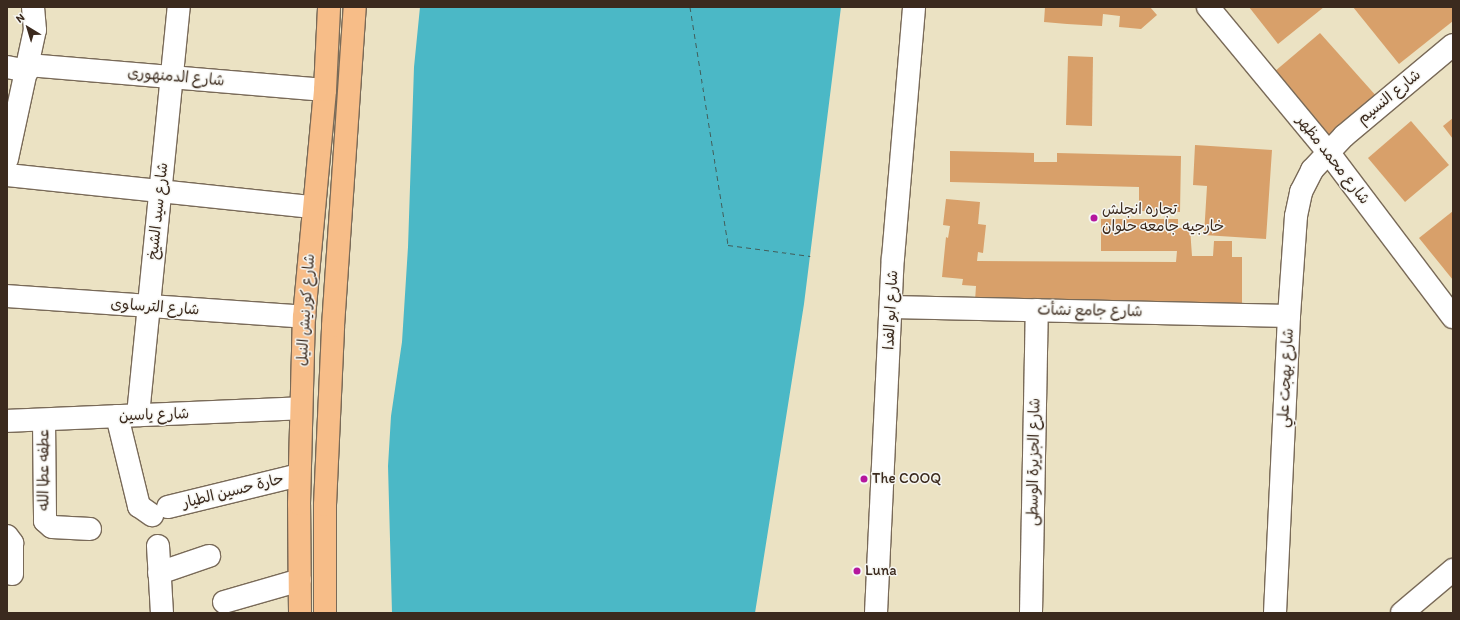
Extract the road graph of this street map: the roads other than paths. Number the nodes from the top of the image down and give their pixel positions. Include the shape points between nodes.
1 (33, 7) edge
2 (179, 7) edge
3 (329, 7) edge
4 (355, 7) edge
5 (914, 7) edge
6 (1208, 7) edge
7 (1453, 45) edge
8 (21, 68) edge
9 (172, 77) junction
10 (325, 90) junction
11 (8, 152) edge
12 (1328, 152) junction
13 (7, 175) edge
14 (160, 191) junction
15 (313, 207) junction
16 (7, 296) edge
17 (149, 307) junction
18 (890, 307) junction
19 (1037, 310) junction
20 (1288, 316) junction
21 (304, 317) junction
22 (1453, 317) edge
23 (301, 408) junction
24 (127, 416) junction
25 (44, 420) junction
26 (7, 421) edge
27 (299, 475) junction
28 (160, 511) joint
29 (90, 529) dead end
30 (7, 536) edge
31 (158, 546) dead end
32 (209, 556) dead end
33 (1453, 570) edge
34 (159, 573) junction
35 (12, 574) dead end
36 (300, 580) junction
37 (224, 602) dead end
38 (162, 613) edge
39 (300, 613) edge
40 (325, 613) edge
41 (876, 613) edge
42 (1030, 613) edge
43 (1275, 613) edge
44 (1402, 613) edge

1 - 8 street via 35,30
2 - 9 street, شارع سيد الشيخ
3 - 10 main road, شارع كورنيش النيل
4 - 40 main road, شارع كورنيش النيل via 333,334 325,505
5 - 18 street, شارع ابو الفدا
6 - 12 street, شارع محمد مظهر
7 - 12 street, شارع النسيم via 1361,120
8 - 9 street, شارع الدمنهورى
8 - 11 street
9 - 10 street, شارع الدمنهورى
9 - 14 street, شارع سيد الشيخ
10 - 15 main road, شارع كورنيش النيل
12 - 20 street, شارع بهجت علي via 1312,170 1301,192 1296,216
12 - 22 street, شارع محمد مظهر
13 - 14 street
14 - 15 street
14 - 17 street, شارع سيد الشيخ
15 - 21 main road, شارع كورنيش النيل
16 - 17 street, شارع الترساوى
17 - 21 street, شارع الترساوى
17 - 24 street, شارع سيد الشيخ
18 - 19 street, شارع جامع نشأت
18 - 41 street, شارع ابو الفدا
19 - 20 street, شارع جامع نشأت
19 - 42 street, شارع الجزيرة الوسطى
20 - 43 street, شارع بهجت علي
21 - 23 main road, شارع كورنيش النيل
23 - 24 street, شارع ياسين
23 - 27 main road, شارع كورنيش النيل
24 - 25 street, شارع ياسين
24 - 28 street, شارع سيد الشيخ via 139,506
25 - 26 street, شارع ياسين
25 - 29 street, عطفه عطا الله via 45,521 52,527
27 - 28 street, حارة حسين الطيار
27 - 36 main road, شارع كورنيش النيل
30 - 35 street via 12,543
31 - 34 street
32 - 34 street
33 - 44 street
34 - 38 street
36 - 37 street
36 - 39 main road, شارع كورنيش النيل

